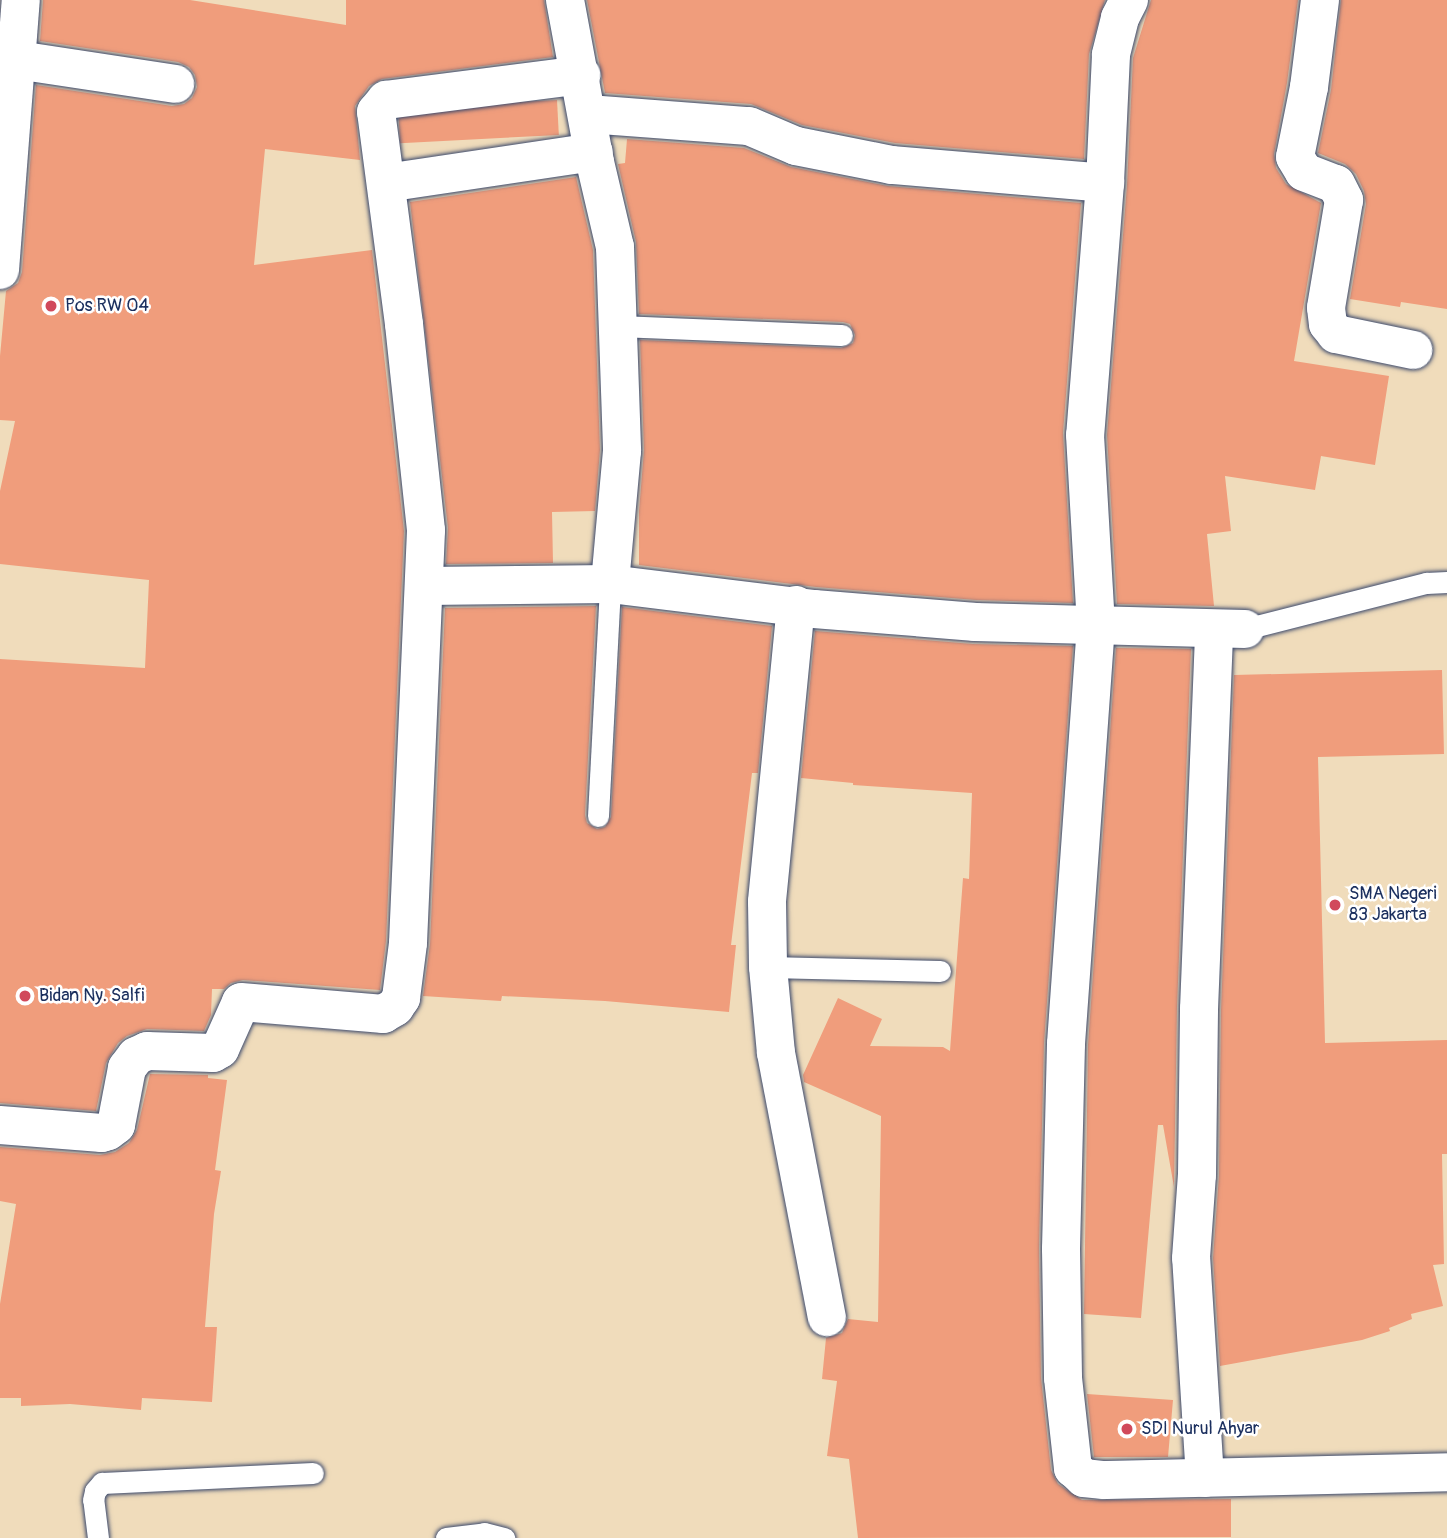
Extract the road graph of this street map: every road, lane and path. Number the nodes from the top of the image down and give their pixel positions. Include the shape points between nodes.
1 (21, 0) edge
2 (565, 0) edge
3 (1129, 0) edge
4 (1320, 0) edge
5 (17, 60) junction
6 (581, 75) junction
7 (174, 84) dead end
8 (588, 114) junction
9 (594, 152) junction
10 (386, 183) junction
11 (1105, 183) junction
12 (0, 270) edge
13 (617, 326) junction
14 (842, 335) dead end
15 (1413, 350) dead end
16 (1447, 582) edge
17 (610, 584) junction
18 (425, 586) junction
19 (796, 605) junction
20 (1096, 625) junction
21 (1230, 629) junction
22 (598, 816) dead end
23 (768, 967) junction
24 (940, 971) dead end
25 (0, 1125) edge
26 (827, 1317) dead end
27 (1447, 1472) edge
28 (313, 1473) dead end
29 (1205, 1478) junction
30 (97, 1538) edge
31 (446, 1538) edge
32 (504, 1538) edge

1 - 5 street
2 - 6 street
3 - 11 street via 1111,55
4 - 15 street via 1295,157 1304,172 1336,184 1344,200 1326,308 1328,324 1336,334
5 - 7 street
5 - 12 street
6 - 8 street
6 - 10 street via 386,100 376,112
8 - 9 street
8 - 11 street via 749,126 796,146 892,166
9 - 10 street
9 - 13 street via 615,247
10 - 18 street via 425,530
11 - 20 street via 1085,435
13 - 14 lane
13 - 17 street via 622,451
16 - 21 lane
17 - 18 street
17 - 19 street
17 - 22 lane
18 - 25 street via 408,943 401,998 395,1007 383,1014 241,1002 220,1049 213,1053 147,1051 136,1056 127,1068 116,1125 108,1131
19 - 20 street via 975,622
19 - 23 street via 767,902
20 - 21 street
20 - 29 street via 1066,1044 1063,1378 1073,1468 1084,1478 1104,1480
21 - 29 street via 1199,1009 1191,1258
23 - 24 lane
23 - 26 street via 776,1053
27 - 29 street
28 - 30 lane via 102,1483 93,1500
31 - 32 lane via 484,1532

